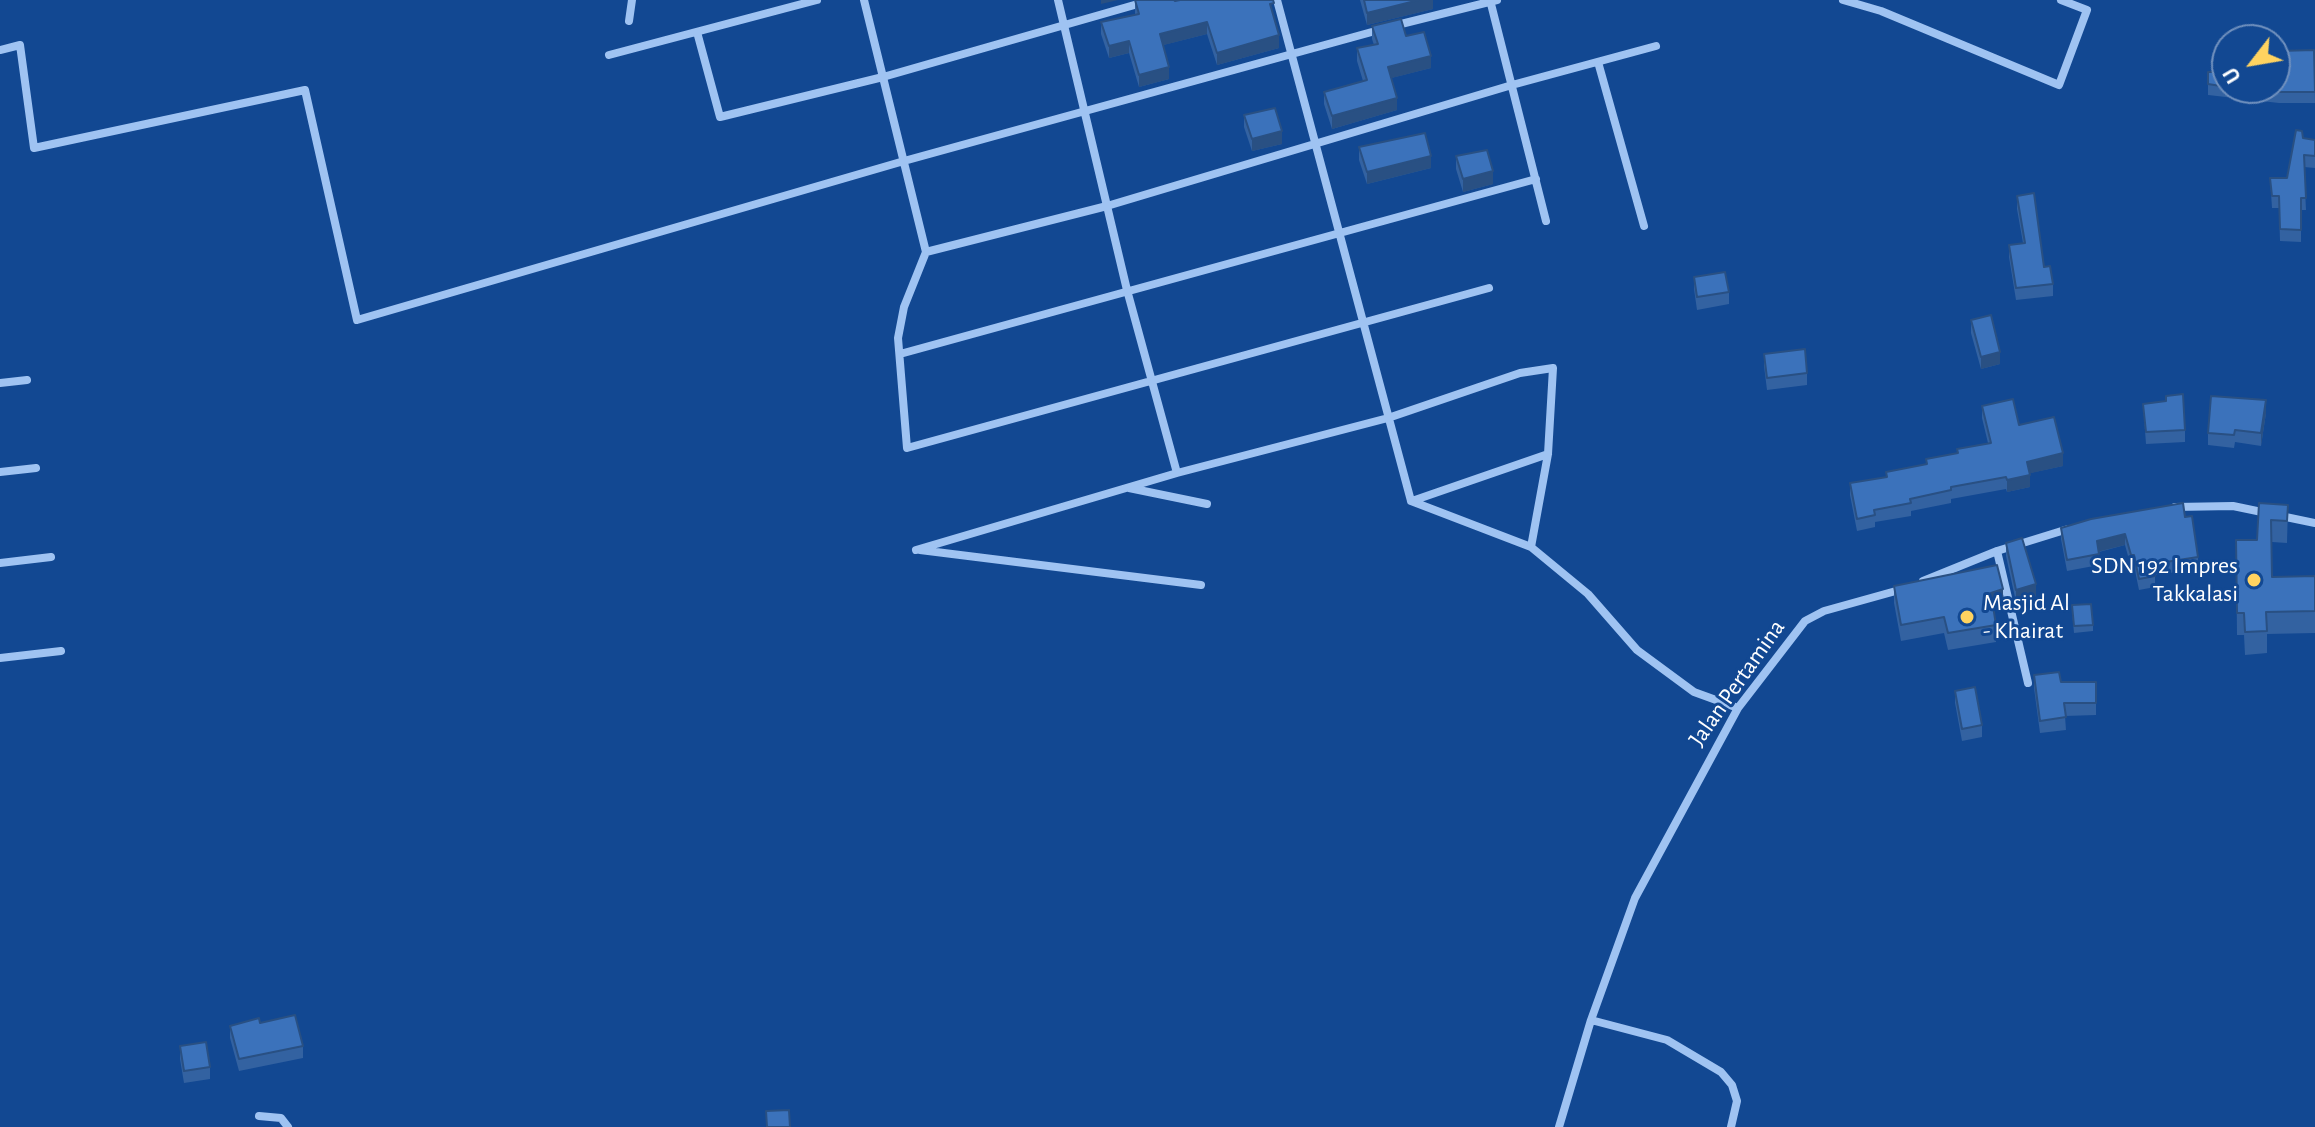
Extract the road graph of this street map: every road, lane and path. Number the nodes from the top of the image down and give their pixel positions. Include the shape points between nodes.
1 (632, 0) edge
2 (817, 0) edge
3 (864, 0) edge
4 (1058, 0) edge
5 (1152, 0) edge
6 (1277, 0) edge
7 (1492, 0) edge
8 (1843, 0) edge
9 (2061, 0) edge
10 (629, 21) dead end
11 (1063, 23) junction
12 (697, 32) junction
13 (1656, 46) dead end
14 (0, 50) edge
15 (1290, 52) junction
16 (609, 55) dead end
17 (1598, 62) junction
18 (883, 77) junction
19 (1512, 85) junction
20 (1084, 111) junction
21 (1316, 143) junction
22 (904, 161) junction
23 (1536, 179) junction
24 (1107, 206) junction
25 (1546, 221) dead end
26 (1644, 226) dead end
27 (1340, 234) junction
28 (926, 252) junction
29 (1489, 288) dead end
30 (1127, 290) junction
31 (1363, 322) junction
32 (900, 354) junction
33 (27, 380) dead end
34 (0, 383) edge
35 (1152, 383) junction
36 (1388, 418) junction
37 (1548, 454) junction
38 (36, 468) dead end
39 (0, 472) edge
40 (1177, 473) junction
41 (1128, 488) junction
42 (1411, 501) junction
43 (1207, 504) dead end
44 (2159, 508) edge
45 (2315, 523) edge
46 (2080, 526) edge
47 (1531, 547) junction
48 (1997, 551) junction
49 (51, 557) dead end
50 (0, 563) edge
51 (1201, 585) dead end
52 (61, 651) dead end
53 (0, 658) edge
54 (2028, 683) dead end
55 (1738, 708) junction
56 (1591, 1020) junction
57 (259, 1116) dead end
58 (288, 1127) edge
59 (1559, 1127) edge
60 (1731, 1127) edge

1 - 10 street
2 - 12 street
3 - 18 street
4 - 11 street
5 - 11 street
6 - 15 street
7 - 15 street
7 - 19 street
8 - 9 street via 2059,85 2087,10
11 - 18 street
11 - 20 street
12 - 16 street
12 - 18 street via 720,117
13 - 17 street
14 - 22 street via 20,45 34,148 305,90 357,320
15 - 20 street
15 - 21 street
17 - 19 street
17 - 26 street
18 - 22 street
19 - 21 street
19 - 23 street
20 - 22 street
20 - 24 street
21 - 24 street
21 - 27 street
22 - 28 street
23 - 25 street
23 - 27 street
24 - 28 street
24 - 30 street
27 - 30 street
27 - 31 street
28 - 32 street via 904,307
29 - 31 street
30 - 32 street
30 - 35 street
31 - 35 street
31 - 36 street
32 - 35 street via 907,448
33 - 34 street
35 - 40 street
36 - 37 street via 1520,373 1553,368
36 - 40 street
36 - 42 street
37 - 42 street
37 - 47 street
38 - 39 street
40 - 41 street
41 - 43 street
41 - 51 street via 916,550
42 - 47 street
44 - 45 street via 2233,506
46 - 48 street, Jalan Pertamina
47 - 55 street via 1588,594 1637,650 1694,692
48 - 54 street
48 - 55 street, Jalan Pertamina via 1805,621
49 - 50 street
52 - 53 street
55 - 56 street, Jalan Pertamina via 1635,898
56 - 59 street, Jalan Pertamina
56 - 60 street via 1667,1040 1721,1072 1737,1101
57 - 58 street via 281,1118

